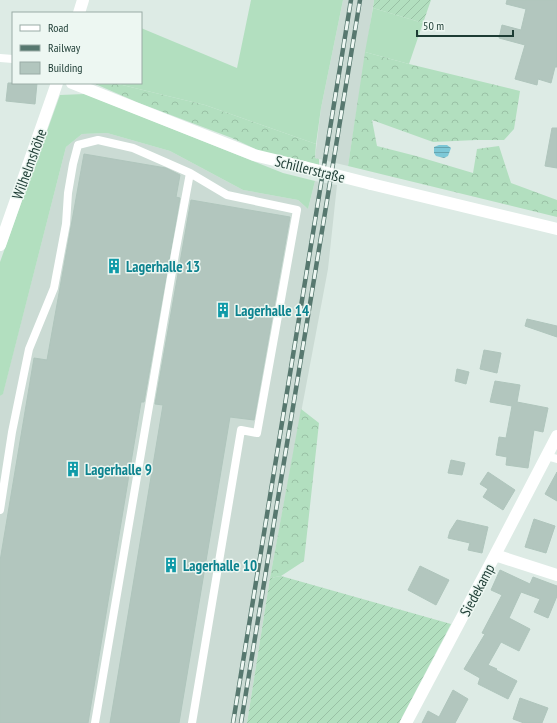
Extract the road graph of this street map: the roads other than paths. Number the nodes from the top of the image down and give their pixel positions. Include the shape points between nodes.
1 (83, 0) edge
2 (79, 12) edge
3 (0, 58) edge
4 (12, 59) edge
5 (57, 84) edge
6 (75, 84) edge
7 (190, 173) junction
8 (557, 229) edge
9 (0, 245) edge
10 (557, 436) edge
11 (552, 458) edge
12 (0, 510) edge
13 (496, 555) junction
14 (557, 575) edge
15 (95, 723) edge
16 (192, 723) edge
17 (406, 723) edge

1 - 2 street
3 - 4 lane
5 - 9 street, Wilhelmshöhe
6 - 8 street, Schillerstraße, bridge via 254,154
7 - 12 lane via 133,148 98,140 78,145 54,288 29,349 12,432
7 - 15 lane
7 - 16 lane via 227,195 297,210 257,433 240,430
10 - 11 street, Siedekamp
11 - 13 street, Siedekamp
13 - 14 street
13 - 17 street, Siedekamp

